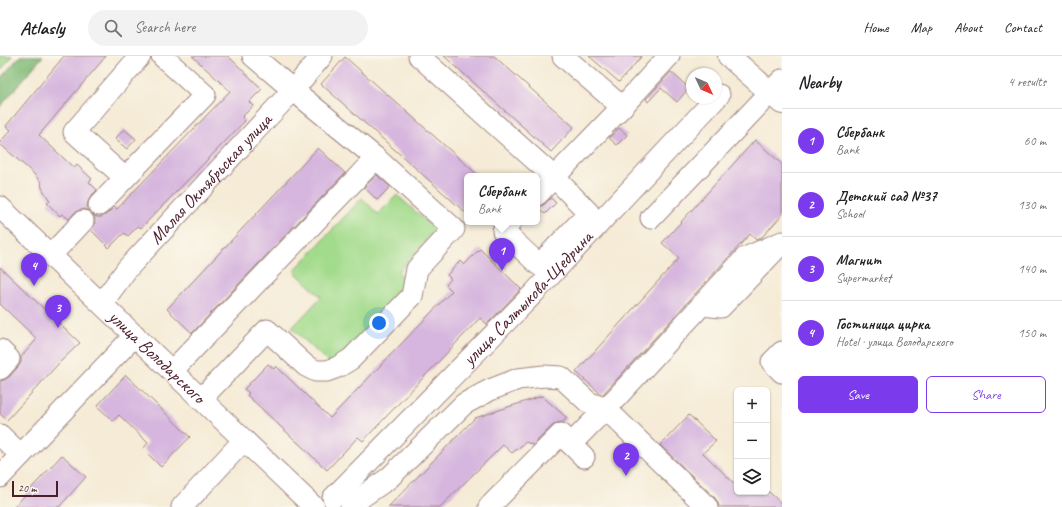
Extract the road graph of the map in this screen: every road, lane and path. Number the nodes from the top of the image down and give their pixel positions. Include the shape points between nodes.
1 (140, 56) edge
2 (162, 56) edge
3 (253, 56) edge
4 (322, 56) edge
5 (419, 56) edge
6 (563, 56) edge
7 (669, 56) edge
8 (729, 56) edge
9 (293, 90) junction
10 (778, 92) edge
11 (711, 104) edge
12 (622, 107) junction
13 (376, 158) junction
14 (554, 177) junction
15 (125, 178) junction
16 (540, 192) edge
17 (99, 205) dead end
18 (0, 207) edge
19 (651, 218) dead end
20 (83, 222) dead end
21 (508, 225) edge
22 (782, 242) edge
23 (51, 255) junction
24 (102, 304) junction
25 (135, 335) junction
26 (0, 350) edge
27 (782, 352) edge
28 (0, 369) edge
29 (172, 371) junction
30 (782, 372) edge
31 (201, 399) junction
32 (606, 409) junction
33 (0, 435) edge
34 (244, 440) junction
35 (21, 455) junction
36 (0, 477) edge
37 (342, 503) edge
38 (182, 507) edge
39 (314, 507) edge
40 (489, 507) edge
41 (707, 507) edge

1 - 15 street via 74,132
2 - 15 street via 205,95
3 - 9 street
4 - 9 street, Малая Октябрьская улица
5 - 14 street
6 - 12 street
7 - 12 street
8 - 10 main road
9 - 13 street
9 - 24 street, Малая Октябрьская улица via 127,269
10 - 19 street
11 - 37 street, улица Салтыкова-Щедрина
12 - 14 street
13 - 29 street
13 - 31 street via 454,229 417,269 412,296 351,359 327,371 316,371 306,366 267,330
14 - 16 street
14 - 21 street via 590,213 539,265 503,231
15 - 17 street
18 - 23 street, улица Володарского
20 - 23 street
22 - 32 street via 721,307 702,305
23 - 24 street, улица Володарского
24 - 25 street, улица Володарского
25 - 29 street, улица Володарского
25 - 35 street
26 - 28 street via 9,359
27 - 30 street via 772,362
29 - 31 street, улица Володарского
31 - 34 street, улица Володарского
32 - 37 street via 588,402 561,377 518,379 464,404 389,478 363,496
32 - 40 street via 577,450 561,434
32 - 41 street
33 - 35 street
34 - 38 street
34 - 39 street, улица Володарского
35 - 36 street

